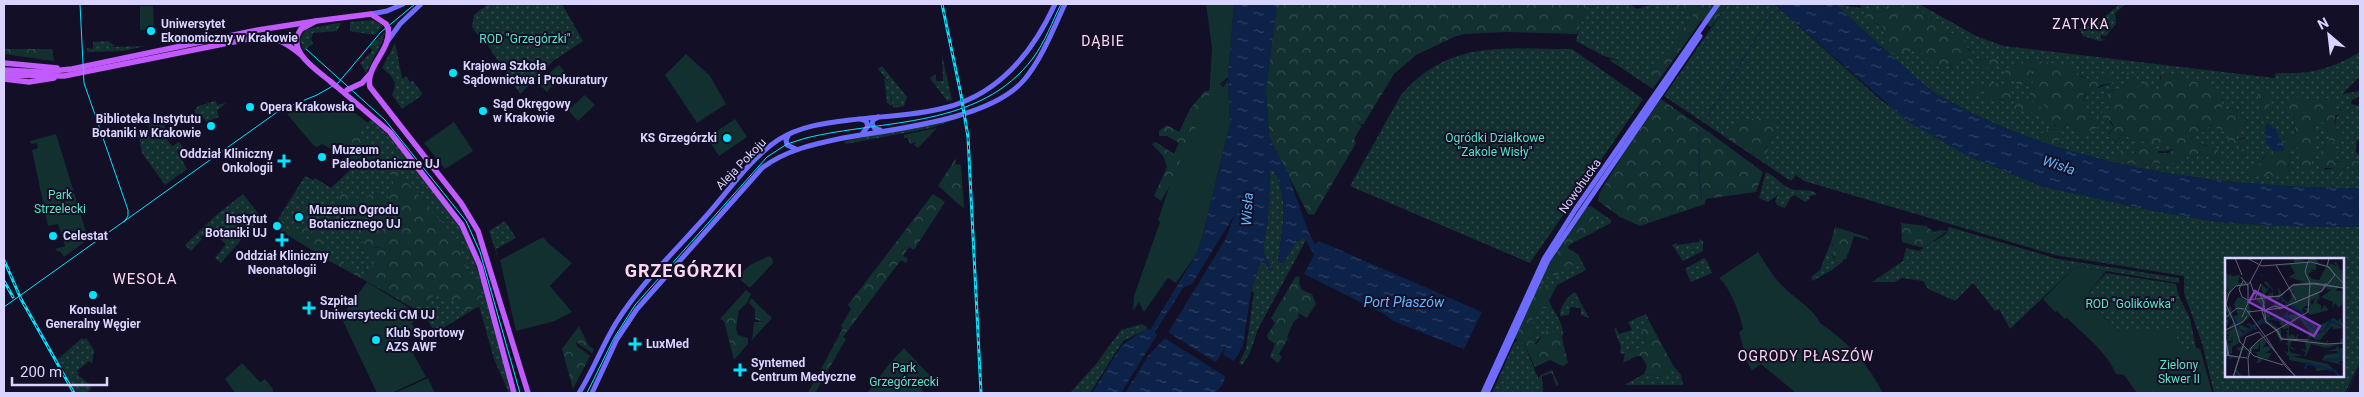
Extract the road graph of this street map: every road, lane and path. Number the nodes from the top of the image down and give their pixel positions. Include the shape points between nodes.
1 (403, 4) edge
2 (421, 4) edge
3 (1055, 4) edge
4 (1065, 4) edge
5 (1718, 4) edge
6 (1722, 4) edge
7 (371, 14) junction
8 (316, 21) junction
9 (1705, 25) junction
10 (387, 42) junction
11 (301, 55) junction
12 (1026, 55) junction
13 (4, 63) edge
14 (1035, 66) junction
15 (72, 69) junction
16 (4, 70) edge
17 (82, 70) junction
18 (4, 75) edge
19 (370, 75) junction
20 (64, 76) junction
21 (4, 79) edge
22 (345, 90) junction
23 (883, 116) junction
24 (856, 119) junction
25 (885, 130) junction
26 (793, 132) junction
27 (858, 136) junction
28 (800, 148) junction
29 (645, 285) junction
30 (652, 291) junction
31 (604, 346) junction
32 (612, 350) junction
33 (514, 393) edge
34 (528, 393) edge
35 (579, 393) edge
36 (592, 393) edge
37 (1483, 393) edge
38 (1487, 393) edge

1 - 7 main road
2 - 10 main road
3 - 12 main road, Aleja Pokoju
4 - 14 main road, Aleja Pokoju
5 - 9 main road, Nowohucka
6 - 9 main road, Nowohucka
7 - 8 main road
7 - 10 main road via 387,26
8 - 11 main road via 306,25 298,34 297,45
8 - 17 main road via 258,30
9 - 37 main road, Nowohucka via 1544,259
9 - 38 main road, Nowohucka via 1548,260
10 - 19 main road
11 - 17 main road via 284,42 258,37
11 - 22 main road
12 - 14 main road via 1035,56
12 - 23 main road, Aleja Pokoju via 990,87 964,101 942,109
13 - 15 main road
14 - 25 main road, Aleja Pokoju via 1012,91 980,110
15 - 16 main road via 45,72
15 - 17 main road
17 - 20 main road
18 - 20 main road
19 - 22 main road, bridge via 362,83
19 - 34 main road via 370,88 461,203 478,231
20 - 21 main road via 33,82
22 - 33 main road via 390,132 462,225 480,266
23 - 24 main road, Aleja Pokoju
23 - 25 main road via 875,118 872,124 876,130
24 - 26 main road, Aleja Pokoju
24 - 27 main road via 865,120 868,126
25 - 27 main road, Aleja Pokoju
26 - 28 main road via 786,143 790,148
26 - 29 main road, Aleja Pokoju via 755,160
27 - 28 main road, Aleja Pokoju
28 - 30 main road, Aleja Pokoju via 771,161 756,173
29 - 30 main road via 651,285
29 - 31 main road, Aleja Pokoju via 617,322
30 - 32 main road, Aleja Pokoju via 629,320
31 - 32 main road via 606,352
31 - 35 main road, Aleja Pokoju
32 - 36 main road, Aleja Pokoju

